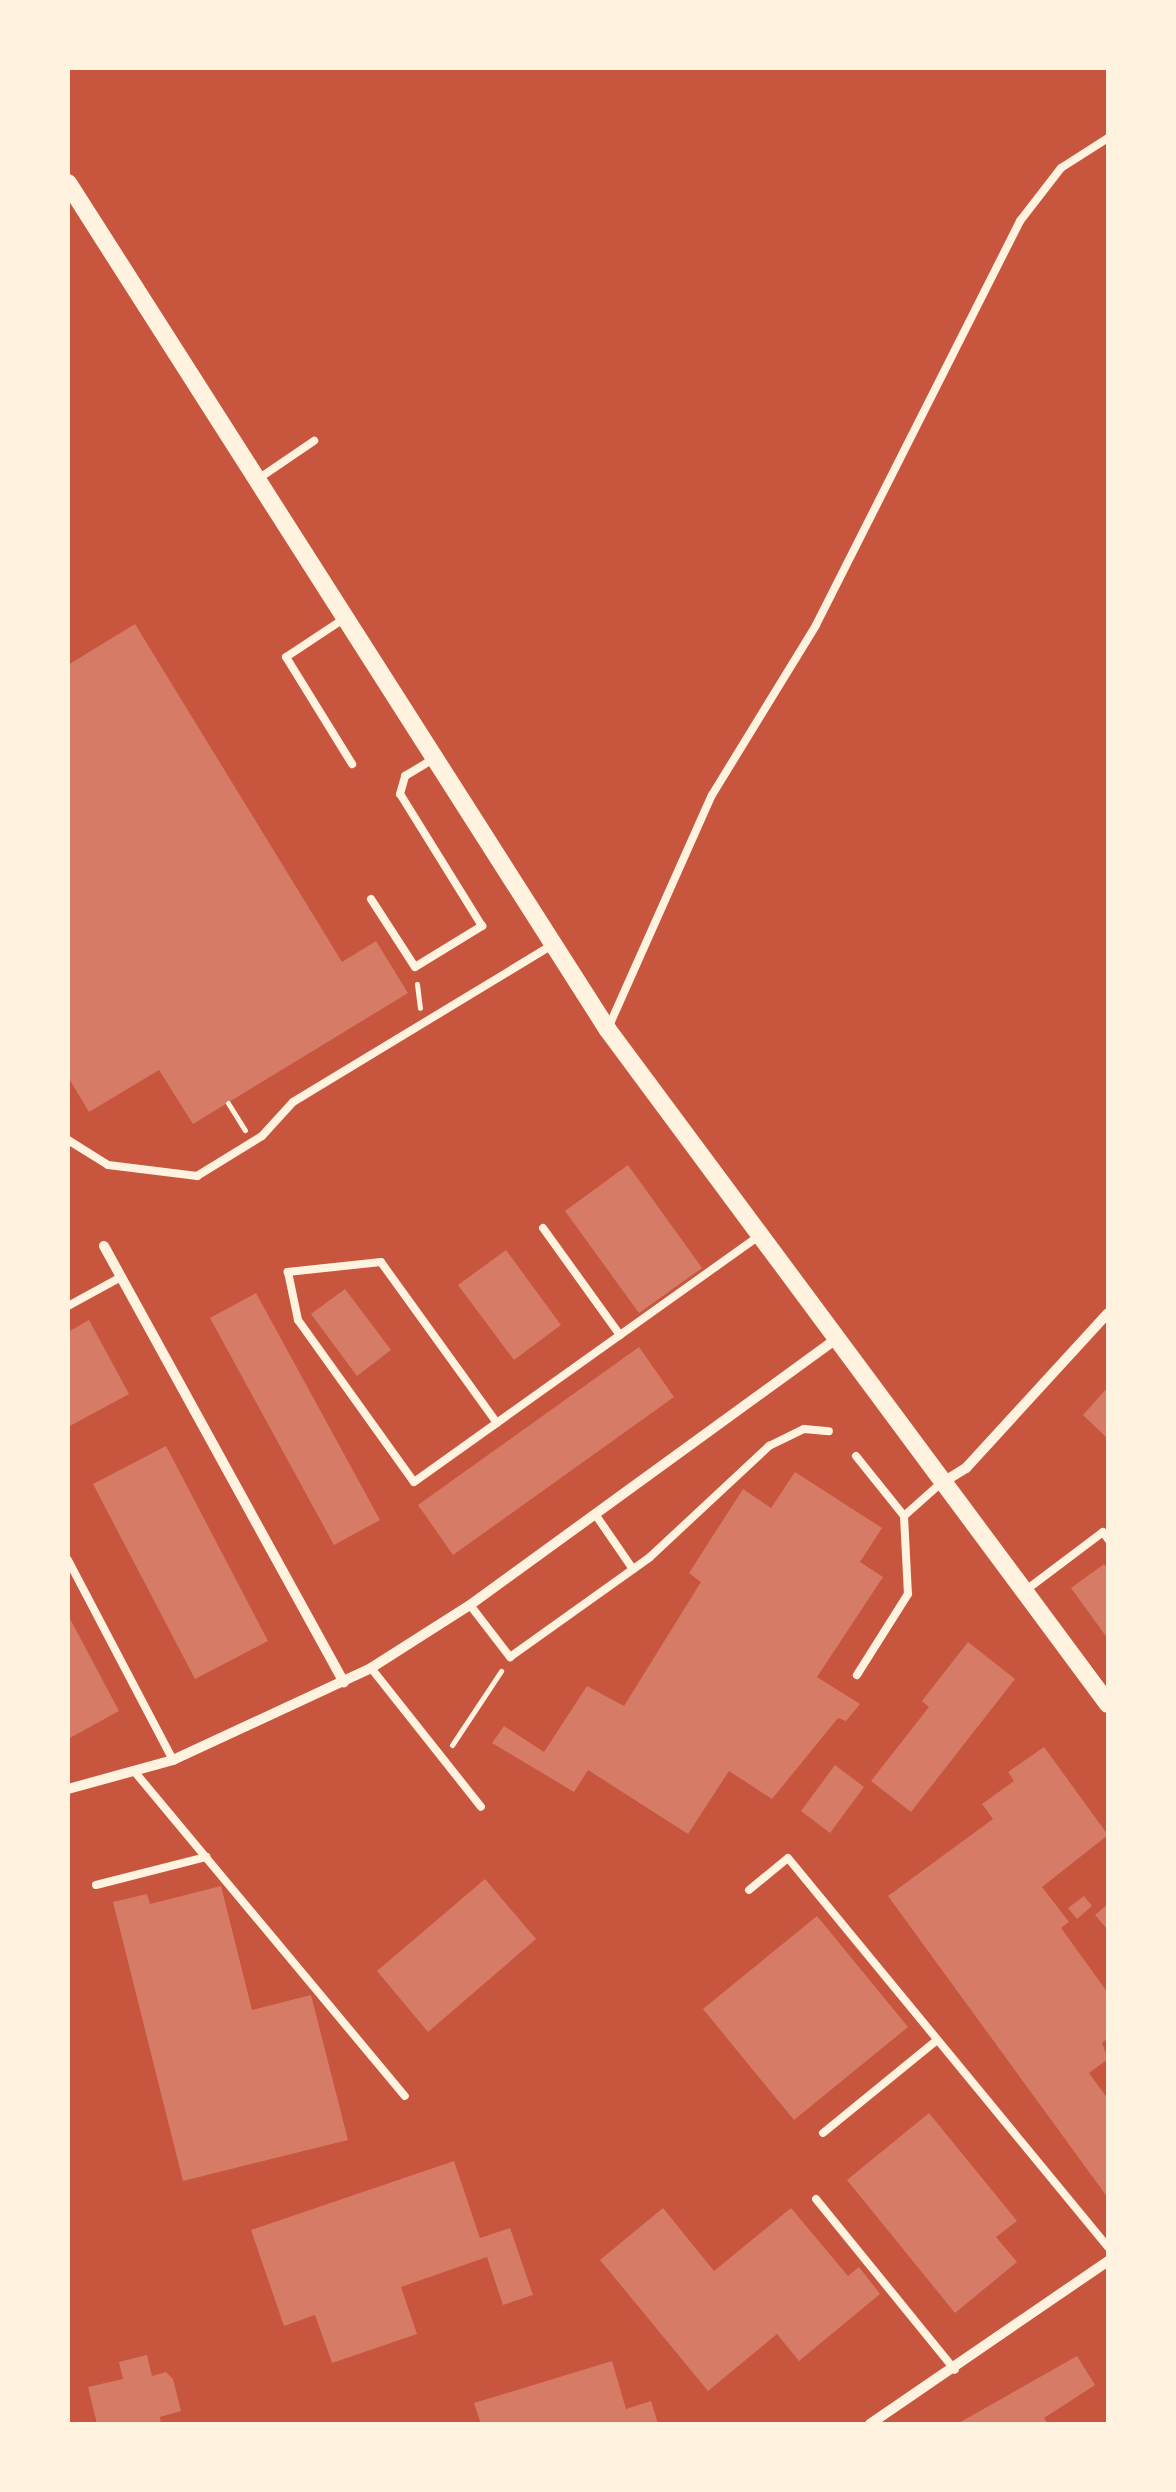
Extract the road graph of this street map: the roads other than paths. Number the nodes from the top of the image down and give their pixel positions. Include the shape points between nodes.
1 (1108, 138) edge
2 (68, 183) edge
3 (314, 441) dead end
4 (254, 482) junction
5 (342, 620) junction
6 (433, 759) junction
7 (352, 764) dead end
8 (371, 898) dead end
9 (552, 945) junction
10 (608, 1030) junction
11 (68, 1140) edge
12 (544, 1228) dead end
13 (762, 1234) junction
14 (104, 1246) dead end
15 (121, 1277) junction
16 (68, 1306) edge
17 (1108, 1313) edge
18 (620, 1335) junction
19 (838, 1336) junction
20 (497, 1423) junction
21 (829, 1431) dead end
22 (856, 1456) dead end
23 (945, 1481) junction
24 (595, 1514) junction
25 (904, 1516) junction
26 (1108, 1540) edge
27 (68, 1560) edge
28 (633, 1570) junction
29 (1026, 1590) junction
30 (470, 1605) junction
31 (371, 1668) junction
32 (857, 1675) dead end
33 (344, 1682) junction
34 (1108, 1704) edge
35 (172, 1760) junction
36 (134, 1770) junction
37 (68, 1789) edge
38 (481, 1806) dead end
39 (206, 1857) junction
40 (96, 1885) dead end
41 (750, 1890) dead end
42 (938, 2040) junction
43 (405, 2096) dead end
44 (824, 2133) dead end
45 (816, 2199) dead end
46 (1108, 2248) edge
47 (1108, 2260) edge
48 (956, 2370) junction
49 (870, 2424) edge

1 - 10 lane via 1061,168 1020,221 816,625 712,795
2 - 4 street
3 - 4 lane
4 - 5 street
5 - 6 street
5 - 7 lane via 286,657
6 - 8 lane via 405,776 400,794 482,926 415,967
6 - 9 street
9 - 10 street
9 - 11 lane via 293,1102 262,1136 197,1176 108,1165
10 - 13 street
12 - 18 lane
13 - 18 lane
13 - 19 street
14 - 15 street
15 - 16 lane
15 - 33 street
17 - 23 street via 966,1468
18 - 20 lane
19 - 23 street
19 - 24 street
20 - 20 lane via 414,1482 298,1320 288,1272 381,1262
21 - 28 lane via 804,1430 770,1446
22 - 25 lane
23 - 25 lane
23 - 29 street
24 - 28 lane
24 - 30 street
25 - 32 lane via 908,1594
26 - 29 lane via 1103,1532
27 - 35 lane
28 - 30 lane via 510,1658
29 - 34 street
30 - 31 street
31 - 33 street
31 - 38 lane
33 - 35 street
35 - 36 street
36 - 37 street
36 - 39 lane
39 - 40 lane
39 - 43 lane
41 - 42 lane via 788,1858
42 - 44 lane
42 - 46 lane
45 - 48 lane
47 - 48 street
48 - 49 street

